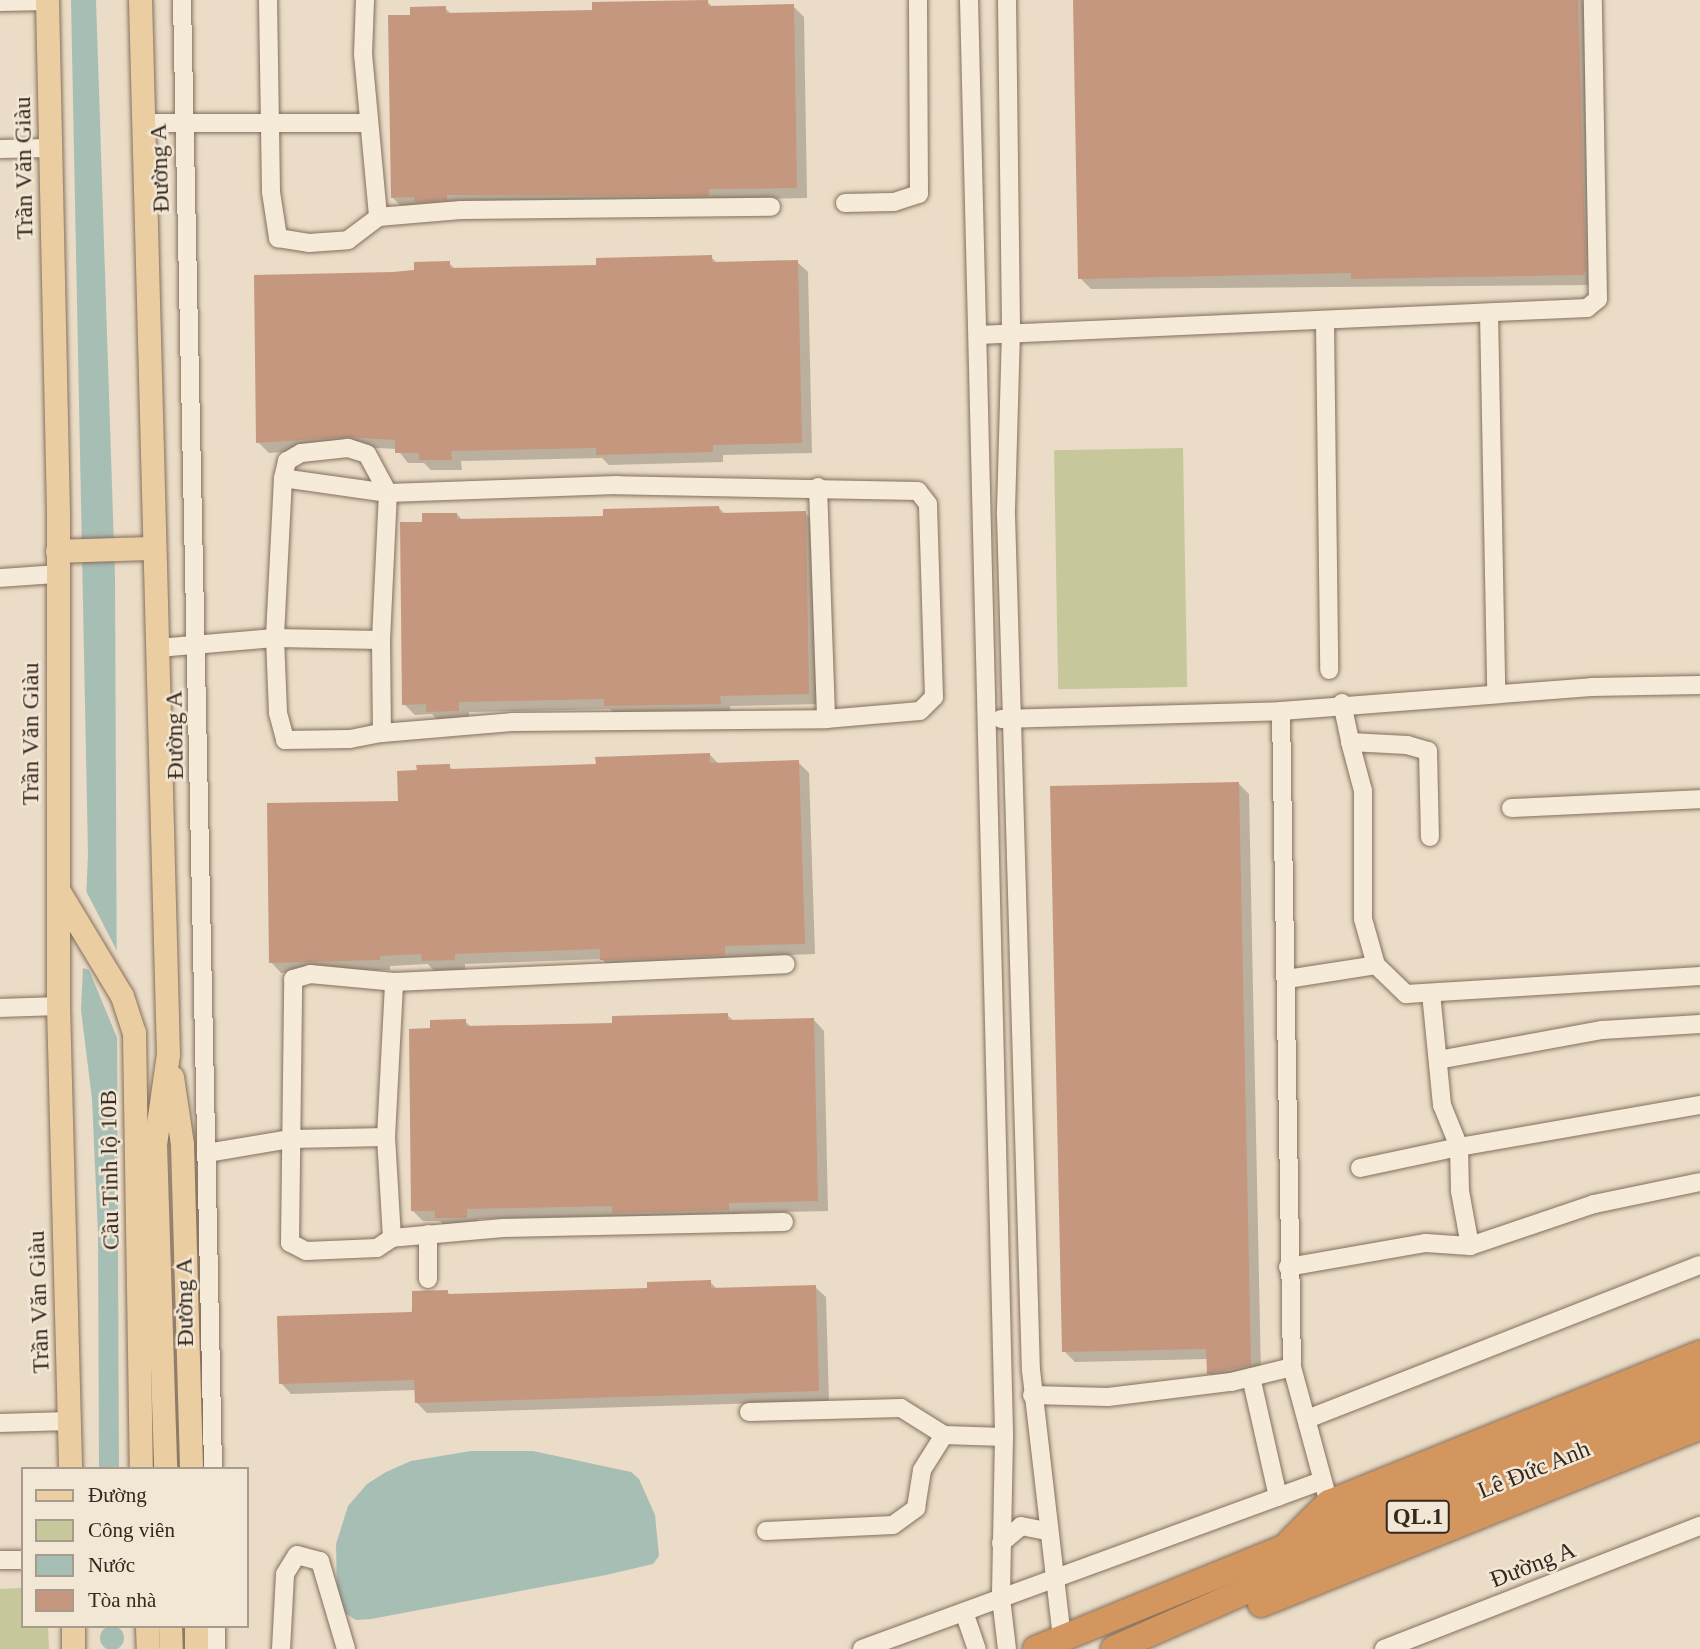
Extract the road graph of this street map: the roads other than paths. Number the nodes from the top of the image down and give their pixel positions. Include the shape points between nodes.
1 (47, 0) edge
2 (140, 0) edge
3 (183, 0) edge
4 (268, 0) edge
5 (365, 0) edge
6 (918, 0) edge
7 (969, 0) edge
8 (1007, 0) edge
9 (1593, 0) edge
10 (0, 2) edge
11 (183, 122) junction
12 (271, 122) junction
13 (369, 122) junction
14 (142, 123) junction
15 (49, 148) junction
16 (0, 149) edge
17 (845, 203) dead end
18 (771, 206) dead end
19 (377, 217) junction
20 (1489, 313) junction
21 (1325, 322) junction
22 (1011, 331) junction
23 (978, 335) junction
24 (283, 478) junction
25 (818, 487) junction
26 (388, 493) junction
27 (153, 548) junction
28 (57, 562) junction
29 (0, 578) edge
30 (275, 638) junction
31 (381, 640) junction
32 (198, 646) junction
33 (158, 648) junction
34 (1329, 670) dead end
35 (1700, 685) edge
36 (1496, 693) junction
37 (1342, 703) junction
38 (1281, 710) junction
39 (1012, 718) junction
40 (826, 719) junction
41 (987, 721) junction
42 (382, 733) junction
43 (1350, 742) junction
44 (1700, 799) edge
45 (1511, 808) dead end
46 (1430, 836) dead end
47 (58, 890) junction
48 (786, 964) dead end
49 (1376, 965) junction
50 (1700, 976) edge
51 (1287, 979) junction
52 (394, 982) junction
53 (1431, 993) junction
54 (993, 999) junction
55 (1020, 999) junction
56 (58, 1006) junction
57 (0, 1008) edge
58 (1700, 1024) edge
59 (167, 1060) junction
60 (1438, 1060) junction
61 (1700, 1105) edge
62 (386, 1137) junction
63 (291, 1139) junction
64 (1459, 1147) junction
65 (207, 1153) junction
66 (1360, 1168) dead end
67 (1700, 1182) edge
68 (784, 1222) dead end
69 (428, 1234) junction
70 (392, 1238) junction
71 (1470, 1246) junction
72 (1700, 1265) edge
73 (1288, 1267) junction
74 (428, 1279) dead end
75 (1700, 1354) edge
76 (1292, 1367) junction
77 (1251, 1377) junction
78 (1700, 1378) edge
79 (1032, 1395) junction
80 (1700, 1404) edge
81 (749, 1412) dead end
82 (1307, 1419) junction
83 (69, 1421) junction
84 (0, 1423) edge
85 (1700, 1427) edge
86 (944, 1435) junction
87 (1003, 1437) junction
88 (70, 1467) edge
89 (141, 1467) edge
90 (165, 1467) edge
91 (191, 1467) edge
92 (213, 1467) edge
93 (1326, 1492) junction
94 (1278, 1497) junction
95 (1370, 1512) junction
96 (1700, 1526) edge
97 (766, 1531) dead end
98 (1047, 1531) junction
99 (1001, 1543) junction
100 (1286, 1547) junction
101 (21, 1559) edge
102 (0, 1560) edge
103 (1052, 1580) junction
104 (1001, 1598) junction
105 (964, 1612) junction
106 (73, 1628) edge
107 (147, 1628) edge
108 (170, 1628) edge
109 (196, 1628) edge
110 (216, 1628) edge
111 (1062, 1638) junction
112 (1138, 1639) junction
113 (73, 1649) edge
114 (148, 1649) edge
115 (171, 1649) edge
116 (196, 1649) edge
117 (216, 1649) edge
118 (281, 1649) edge
119 (346, 1649) edge
120 (862, 1649) edge
121 (977, 1649) edge
122 (1007, 1649) edge
123 (1035, 1649) edge
124 (1114, 1649) edge
125 (1384, 1649) edge

1 - 10 street
1 - 15 main road, Trần Văn Giàu
2 - 14 main road
3 - 11 street, Đường A
4 - 12 street
5 - 13 street
6 - 17 street via 919,194 894,202
7 - 23 street
8 - 22 street
9 - 20 street via 1598,299 1587,309
11 - 12 street
11 - 14 street
11 - 32 street, Đường A
12 - 13 street
12 - 19 street via 271,192 278,238 309,243 348,240
13 - 19 street
14 - 27 main road
15 - 16 street
15 - 28 main road, Trần Văn Giàu
18 - 19 street via 461,210
20 - 21 street
20 - 36 street
21 - 22 street
21 - 34 street
22 - 23 street
22 - 39 street via 1006,514
23 - 41 street
24 - 26 street
24 - 26 street via 287,461 301,453 348,449 367,454
24 - 30 street
25 - 26 street via 617,485
25 - 40 street
25 - 40 street via 907,488 918,491 928,504 931,704 898,714
26 - 31 street
27 - 28 main road
27 - 33 main road
28 - 29 street
28 - 47 main road, Trần Văn Giàu
30 - 31 street
30 - 32 street
30 - 42 street via 278,713 285,740 350,739
31 - 42 street
32 - 33 street
32 - 65 street, Đường A
33 - 59 main road
35 - 36 street
36 - 37 street
37 - 38 street
37 - 43 street
38 - 39 street
38 - 51 street
39 - 41 street
39 - 55 street
40 - 42 street via 512,722
41 - 54 street
43 - 46 street via 1407,745 1428,751
43 - 49 street via 1363,791 1363,919
44 - 45 street
47 - 56 main road, Trần Văn Giàu
47 - 89 main road, Cầu Tỉnh lộ 10B via 122,996 134,1032
48 - 52 street
49 - 51 street
49 - 53 street via 1406,994
50 - 53 street
51 - 73 street
52 - 62 street
52 - 63 street via 310,974 293,979
53 - 60 street
54 - 55 street
54 - 87 street
55 - 79 street
56 - 57 street
56 - 83 main road, Trần Văn Giàu
58 - 60 street via 1602,1030
59 - 90 main road, Cầu Tỉnh lộ 10B via 155,1144
59 - 91 main road via 182,1144
60 - 64 street via 1442,1105
61 - 64 street
62 - 63 street
62 - 70 street
63 - 65 street
63 - 70 street via 290,1243 306,1251 377,1248
64 - 66 street
64 - 71 street via 1460,1191
65 - 92 street, Đường A
67 - 71 street via 1594,1204
68 - 69 street
69 - 70 street
69 - 74 street
71 - 73 street via 1426,1243
72 - 82 street
73 - 76 street
75 - 93 highway, Lê Đức Anh / QL.1
76 - 77 street
76 - 82 street
77 - 79 street via 1108,1396
77 - 94 street
78 - 95 highway, Lê Đức Anh / QL.1
79 - 98 street
80 - 112 highway, Lê Đức Anh / QL.1 via 1376,1534
81 - 86 street via 901,1408
82 - 93 street
83 - 84 street
83 - 88 main road, Trần Văn Giàu
85 - 112 highway, Lê Đức Anh / QL.1 via 1348,1567 1179,1640
86 - 87 street
86 - 97 street via 922,1470 916,1508 893,1525
87 - 99 street
93 - 94 street
93 - 95 highway
93 - 100 highway, Lê Đức Anh / QL.1
94 - 103 street
95 - 100 highway, Lê Đức Anh / QL.1
96 - 125 street, Đường A
98 - 99 street via 1021,1526
98 - 103 street
99 - 104 street
100 - 111 highway, Lê Đức Anh / QL.1
101 - 102 street
103 - 104 street
103 - 111 street
104 - 105 street
104 - 122 street
105 - 120 street
105 - 121 street
106 - 113 main road
107 - 114 main road
108 - 115 main road
109 - 116 main road
110 - 117 street
111 - 123 highway, Lê Đức Anh / QL.1
112 - 124 highway, Lê Đức Anh / QL.1
118 - 119 street via 285,1574 297,1555 320,1561

